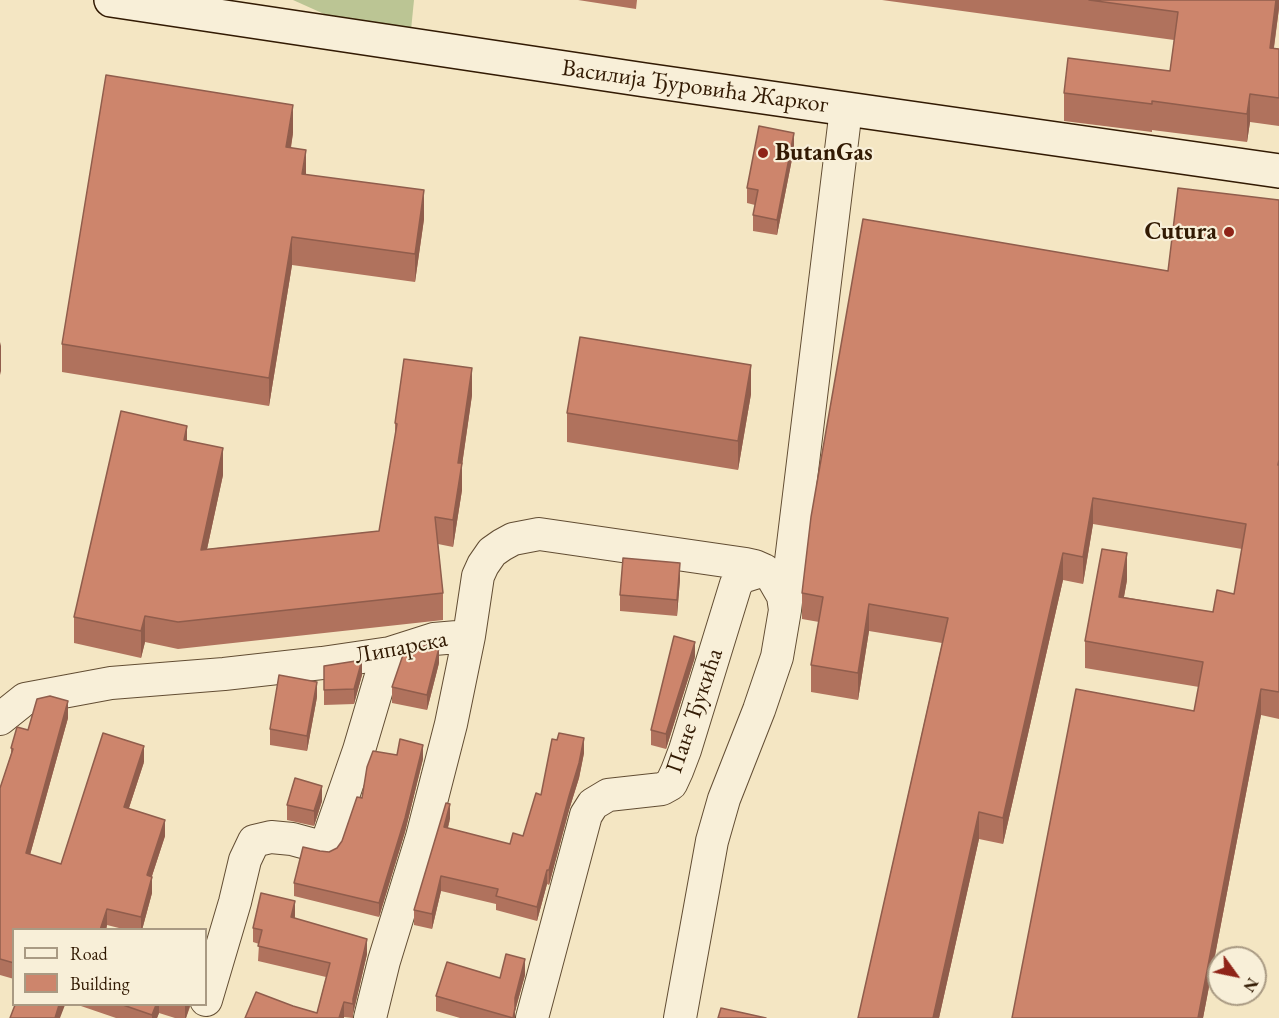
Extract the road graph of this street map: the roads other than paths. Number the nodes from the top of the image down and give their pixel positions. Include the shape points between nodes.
1 (111, 0) edge
2 (846, 109) junction
3 (1279, 171) edge
4 (764, 570) junction
5 (785, 610) junction
6 (469, 636) junction
7 (390, 653) junction
8 (0, 719) edge
9 (207, 996) edge
10 (370, 1018) edge
11 (532, 1018) edge
12 (680, 1018) edge

1 - 2 main road, Василија Ђуровића Жарког
2 - 3 main road, Василија Ђуровића Жарког
2 - 5 street
4 - 5 street via 783,596
4 - 6 street, Липарска via 585,540 526,536 502,545 483,565
4 - 11 street, Пане Ђукића via 742,577 736,584 671,784 662,789 608,795 593,804 586,815
5 - 12 street via 777,657 712,841
6 - 7 street, Липарска via 435,639
6 - 10 street via 422,837
7 - 8 street, Липарска via 224,674 111,683 25,699
7 - 9 street via 324,848 292,839 271,837 254,841 245,860

